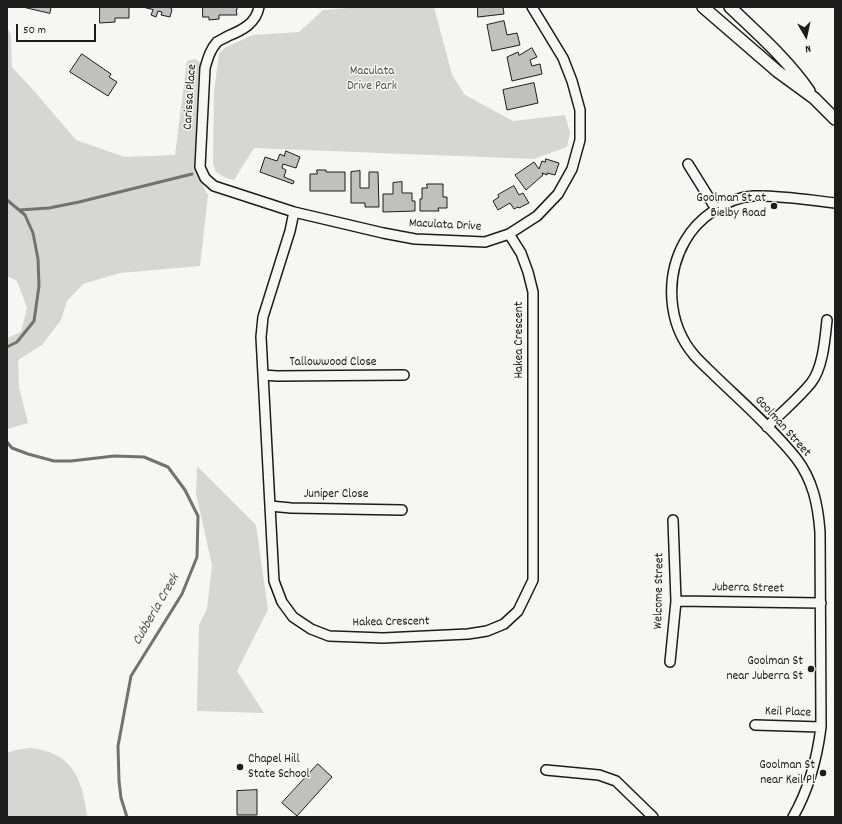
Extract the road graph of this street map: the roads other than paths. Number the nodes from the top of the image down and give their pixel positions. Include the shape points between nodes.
1 (259, 7) edge
2 (532, 7) edge
3 (703, 7) edge
4 (730, 7) edge
5 (814, 98) junction
6 (835, 118) edge
7 (688, 164) dead end
8 (200, 167) joint
9 (835, 202) edge
10 (716, 209) junction
11 (294, 212) junction
12 (510, 234) junction
13 (827, 320) dead end
14 (263, 375) junction
15 (404, 375) dead end
16 (767, 427) junction
17 (270, 506) junction
18 (402, 510) dead end
19 (672, 520) dead end
20 (676, 601) junction
21 (821, 603) junction
22 (670, 662) dead end
23 (755, 725) dead end
24 (821, 728) junction
25 (546, 770) dead end
26 (653, 817) edge
27 (793, 817) edge

1 - 8 street, Carissa Place via 251,24 218,41 209,52 205,68
2 - 12 street, Maculata Drive via 563,58 572,81 580,110 580,140 572,169 558,194 537,216
3 - 5 street via 777,71
4 - 5 street via 780,54
5 - 6 street
7 - 10 street
8 - 11 street, Maculata Drive via 205,178 214,186
9 - 10 street, Goolman Street via 752,196
10 - 16 street, Goolman Street via 690,233 680,250 673,273 671,306 681,334 693,354
11 - 12 street, Maculata Drive via 415,239 484,242
11 - 14 street, Hakea Crescent via 264,316 261,337
12 - 17 street, Hakea Crescent via 521,253 532,292 533,573 518,611 504,624 487,631 468,634 346,637 329,636 312,629 293,617 282,602 274,581
13 - 16 street via 819,367 812,382
14 - 15 street, Tallowwood Close
14 - 17 street, Hakea Crescent
16 - 21 street, Goolman Street via 796,459 810,482 818,506
17 - 18 street, Juniper Close
19 - 20 street, Welcome Street
20 - 21 street, Juberra Street
20 - 22 street, Welcome Street
21 - 24 street, Goolman Street
23 - 24 street, Keil Place
24 - 27 street, Goolman Street via 814,768
25 - 26 street via 599,775 616,781

